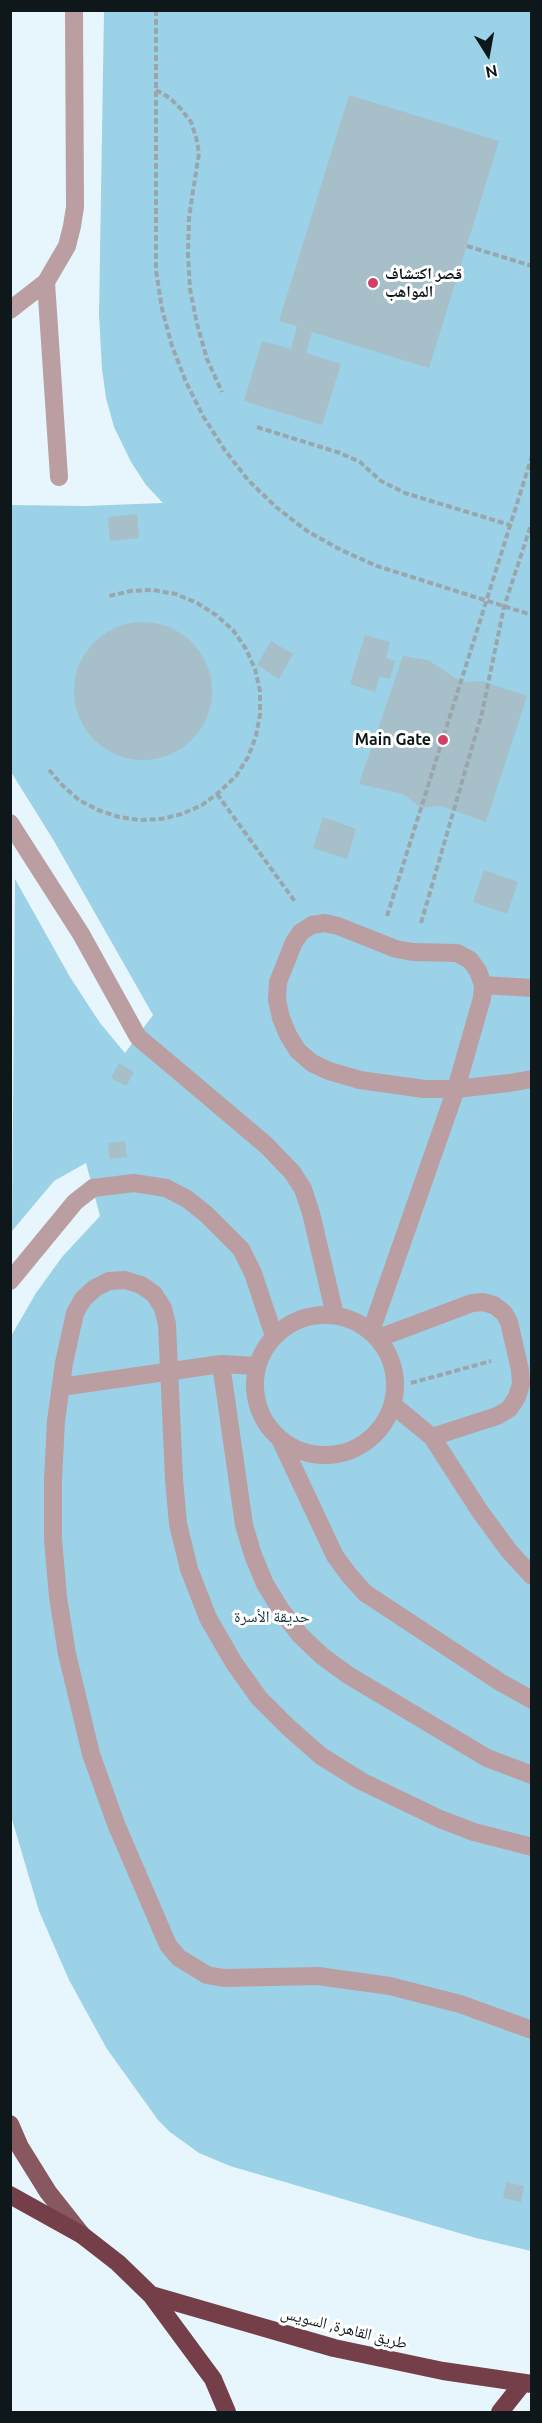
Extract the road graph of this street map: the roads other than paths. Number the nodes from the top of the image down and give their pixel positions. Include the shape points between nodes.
1 (74, 10) edge
2 (46, 282) junction
3 (10, 310) edge
4 (59, 477) dead end
5 (10, 823) edge
6 (483, 985) junction
7 (531, 988) edge
8 (531, 1079) edge
9 (456, 1089) junction
10 (10, 1281) edge
11 (335, 1314) junction
12 (375, 1335) junction
13 (274, 1336) junction
14 (221, 1364) junction
15 (257, 1366) junction
16 (169, 1371) junction
17 (61, 1387) junction
18 (395, 1396) junction
19 (432, 1437) junction
20 (280, 1439) junction
21 (531, 1576) edge
22 (531, 1700) edge
23 (531, 1775) edge
24 (531, 1847) edge
25 (531, 2030) edge
26 (10, 2124) edge
27 (10, 2195) edge
28 (82, 2235) junction
29 (151, 2295) junction
30 (527, 2383) edge
31 (227, 2412) edge
32 (500, 2412) edge

1 - 2 lane via 75,207 67,246
2 - 3 lane
2 - 4 lane
5 - 11 lane via 81,934 138,1036 266,1145 303,1188
6 - 7 lane
6 - 9 lane
6 - 9 lane via 470,960 457,953 396,949 325,923 312,925 294,942 278,982 280,1018 298,1051 312,1063 360,1080
8 - 9 lane
9 - 12 lane
10 - 13 lane via 75,1202 93,1188 134,1183 166,1188 188,1199 241,1249
11 - 12 lane via 354,1320
11 - 13 lane via 312,1315 291,1322
12 - 18 lane via 389,1353 395,1370
12 - 19 lane via 472,1303 494,1305 504,1312 517,1354 521,1384 517,1397 497,1416
13 - 15 lane
14 - 15 lane
14 - 16 lane
14 - 23 lane via 244,1525 257,1565 280,1610 300,1635 348,1675 487,1758
15 - 20 lane via 257,1406
16 - 17 lane
16 - 17 lane via 167,1324 154,1294 126,1280 109,1281 82,1299 75,1313
16 - 24 lane via 178,1524 189,1569 208,1618 259,1698 321,1756 361,1780 440,1819
17 - 25 lane via 52,1480 53,1539 67,1654 79,1711 105,1796 168,1945 179,1958 207,1975 318,1976 390,1986 460,2004
18 - 19 lane
18 - 20 lane via 385,1423 356,1449 316,1455 296,1450
19 - 21 lane via 479,1510
20 - 22 lane via 335,1556 365,1593
26 - 28 main road via 48,2192
27 - 28 highway
28 - 29 highway
29 - 30 highway, طريق القاهرة, السويس via 334,2348 432,2369
29 - 31 highway via 213,2379
30 - 32 highway

